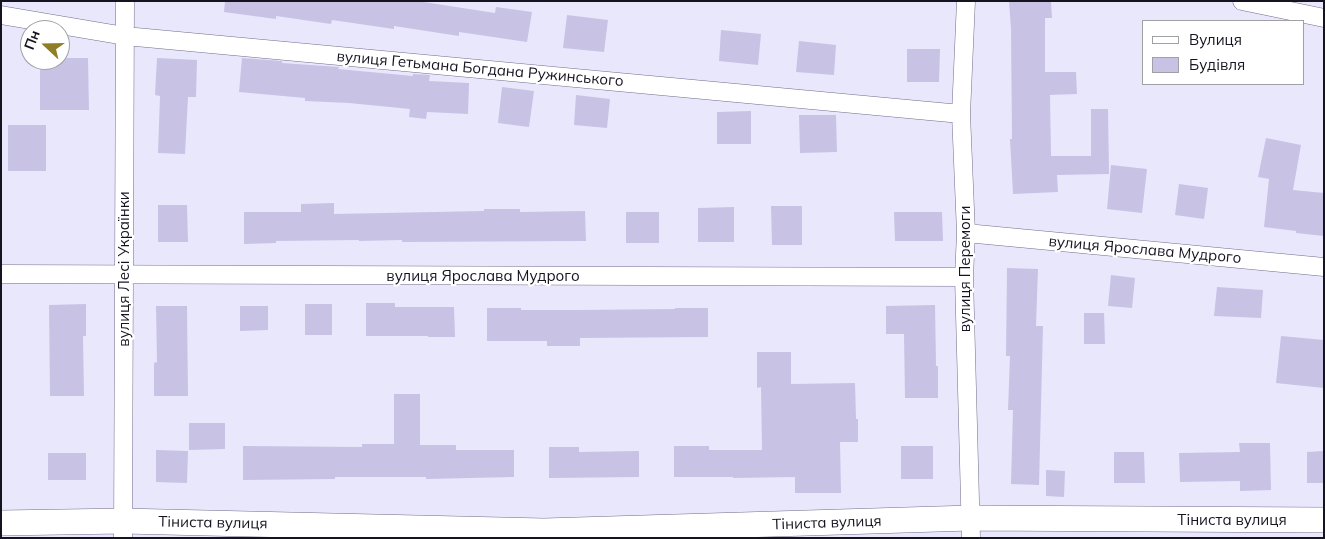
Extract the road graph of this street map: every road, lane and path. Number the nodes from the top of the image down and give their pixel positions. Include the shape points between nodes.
1 (125, 1) edge
2 (966, 1) edge
3 (1242, 1) edge
4 (1, 15) edge
5 (1324, 18) edge
6 (125, 36) junction
7 (961, 114) junction
8 (966, 233) junction
9 (1324, 267) edge
10 (1, 274) edge
11 (124, 275) junction
12 (964, 277) junction
13 (1324, 520) edge
14 (1, 524) edge
15 (971, 528) edge
16 (123, 529) edge
17 (544, 534) edge

1 - 6 street, вулиця Лесі Українки
2 - 7 street, вулиця Перемоги
3 - 5 street
4 - 6 street, вулиця Гетьмана Богдана Ружинського
6 - 7 street, вулиця Гетьмана Богдана Ружинського
6 - 11 street, вулиця Лесі Українки
7 - 8 street, вулиця Перемоги
8 - 9 street, вулиця Ярослава Мудрого
8 - 12 street, вулиця Перемоги
10 - 11 street, вулиця Ярослава Мудрого
11 - 12 street, вулиця Ярослава Мудрого
11 - 16 street, вулиця Лесі Українки
12 - 15 street, вулиця Перемоги
13 - 15 street, Тіниста вулиця
14 - 16 street, Тіниста вулиця
15 - 17 street, Тіниста вулиця
16 - 17 street, Тіниста вулиця

